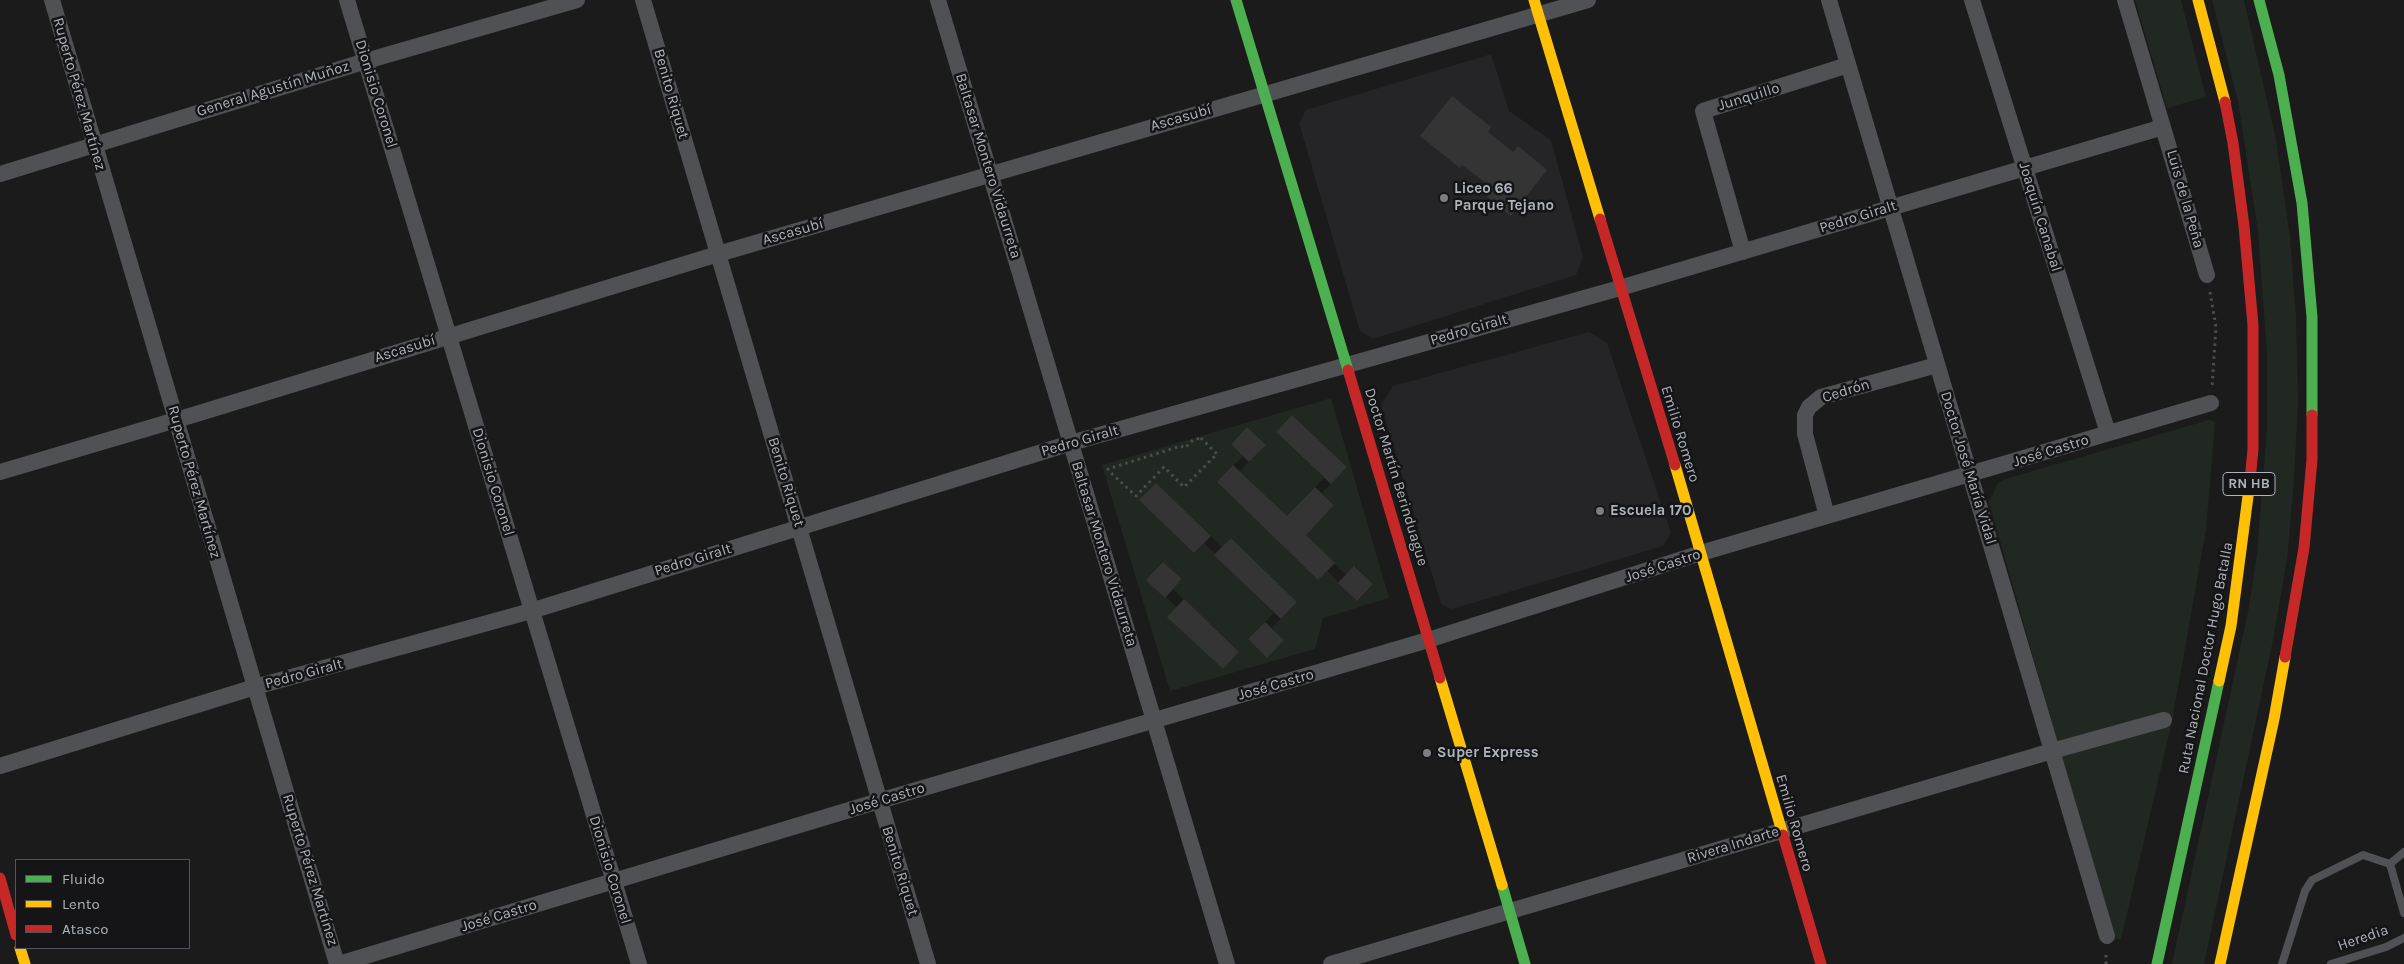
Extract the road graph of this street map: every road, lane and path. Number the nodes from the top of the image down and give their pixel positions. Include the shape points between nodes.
1 (52, 0) edge
2 (348, 0) edge
3 (577, 0) edge
4 (643, 0) edge
5 (938, 0) edge
6 (1236, 0) edge
7 (1588, 0) edge
8 (1829, 0) edge
9 (1972, 0) edge
10 (2125, 0) edge
11 (2198, 0) edge
12 (2260, 0) edge
13 (1536, 7) edge
14 (366, 61) junction
15 (1848, 65) junction
16 (1266, 93) junction
17 (2163, 127) junction
18 (95, 143) junction
19 (2025, 167) junction
20 (0, 174) edge
21 (990, 174) junction
22 (1890, 207) junction
23 (1743, 252) junction
24 (718, 254) junction
25 (2208, 275) joint
26 (1620, 288) junction
27 (449, 335) junction
28 (1346, 364) junction
29 (1937, 365) junction
30 (2211, 403) joint
31 (176, 421) junction
32 (2108, 433) junction
33 (1071, 443) junction
34 (1109, 471) joint
35 (0, 472) edge
36 (1970, 475) junction
37 (1827, 516) junction
38 (800, 526) junction
39 (1701, 553) junction
40 (532, 611) junction
41 (1428, 640) junction
42 (255, 687) junction
43 (2164, 720) dead end
44 (1154, 721) junction
45 (2052, 751) junction
46 (0, 766) edge
47 (879, 801) junction
48 (1780, 831) junction
49 (2404, 852) edge
50 (2390, 864) junction
51 (0, 878) edge
52 (614, 882) junction
53 (1510, 912) junction
54 (2404, 913) edge
55 (15, 931) edge
56 (2107, 936) dead end
57 (2404, 938) edge
58 (20, 949) edge
59 (25, 964) edge
60 (338, 964) edge
61 (639, 964) edge
62 (928, 964) edge
63 (1227, 964) edge
64 (1331, 964) edge
65 (1525, 964) edge
66 (1821, 964) edge
67 (2157, 964) edge
68 (2220, 964) edge
69 (2282, 964) edge
70 (2331, 964) edge

1 - 18 street, Ruperto Pérez Martínez
2 - 14 street, Dionisio Coronel
3 - 14 street, General Agustín Muñoz
4 - 24 street, Benito Riquet
5 - 21 street, Baltasar Montero Vidaurreta
6 - 16 main road, Doctor Martín Berinduague
7 - 13 street, Ascasubí
8 - 15 street, Doctor José María Vidal
9 - 19 street, Joaquín Canabal
10 - 17 street, Luis de la Peña
11 - 67 main road, Ruta Nacional Doctor Hugo Batalla / RN HB via 2233,143 2244,226 2253,325 2253,449 2230,626
12 - 68 main road via 2279,75 2302,203 2312,317 2312,460 2304,548 2274,719
13 - 16 street, Ascasubí
13 - 26 main road, Emilio Romero
14 - 18 street, General Agustín Muñoz
14 - 27 street, Dionisio Coronel
15 - 22 street, Doctor José María Vidal
15 - 23 street, Junquillo via 1703,111
16 - 21 street, Ascasubí
16 - 28 main road, Doctor Martín Berinduague
17 - 19 street, Pedro Giralt
17 - 25 street, Luis de la Peña
18 - 20 street, General Agustín Muñoz
18 - 31 street, Ruperto Pérez Martínez
19 - 22 street, Pedro Giralt
19 - 32 street, Joaquín Canabal
21 - 24 street, Ascasubí
21 - 33 street, Baltasar Montero Vidaurreta
22 - 23 street, Pedro Giralt
22 - 29 street, Doctor José María Vidal
23 - 26 street, Pedro Giralt
24 - 27 street, Ascasubí
24 - 38 street, Benito Riquet
25 - 30 path via 2216,327
26 - 28 street, Pedro Giralt
26 - 39 main road, Emilio Romero
27 - 31 street, Ascasubí
27 - 40 street, Dionisio Coronel
28 - 33 street, Pedro Giralt
28 - 41 main road, Doctor Martín Berinduague
29 - 36 street, Doctor José María Vidal
29 - 37 street, Cedrón via 1821,397 1809,407 1805,415 1805,434
30 - 32 street, José Castro
31 - 35 street, Ascasubí
31 - 42 street, Ruperto Pérez Martínez
32 - 36 street, José Castro
33 - 38 street, Pedro Giralt
33 - 44 street, Baltasar Montero Vidaurreta
34 - 34 path via 1136,496 1164,467 1184,487 1217,454 1201,438 1193,440 1185,448 1181,446
36 - 37 street, José Castro
36 - 45 street, Doctor José María Vidal
37 - 39 street, José Castro
38 - 40 street, Pedro Giralt
38 - 47 street, Benito Riquet
39 - 41 street, José Castro
39 - 48 main road, Emilio Romero
40 - 42 street, Pedro Giralt
40 - 52 street, Dionisio Coronel
41 - 44 street, José Castro
41 - 53 main road, Doctor Martín Berinduague
42 - 46 street, Pedro Giralt
42 - 60 street, Ruperto Pérez Martínez
43 - 45 street, Rivera Indarte
44 - 47 street, José Castro
44 - 63 street, Baltasar Montero Vidaurreta
45 - 48 street, Rivera Indarte
45 - 56 street, Doctor José María Vidal
47 - 52 street, José Castro
47 - 62 street, Benito Riquet
48 - 53 street, Rivera Indarte
48 - 66 main road, Emilio Romero
49 - 50 lane
50 - 54 lane
50 - 69 lane via 2363,855 2312,880 2305,891
51 - 55 main road
52 - 60 street, José Castro
52 - 61 street, Dionisio Coronel
53 - 64 street, Rivera Indarte
53 - 65 main road, Doctor Martín Berinduague
57 - 70 lane, Heredia
58 - 59 main road

